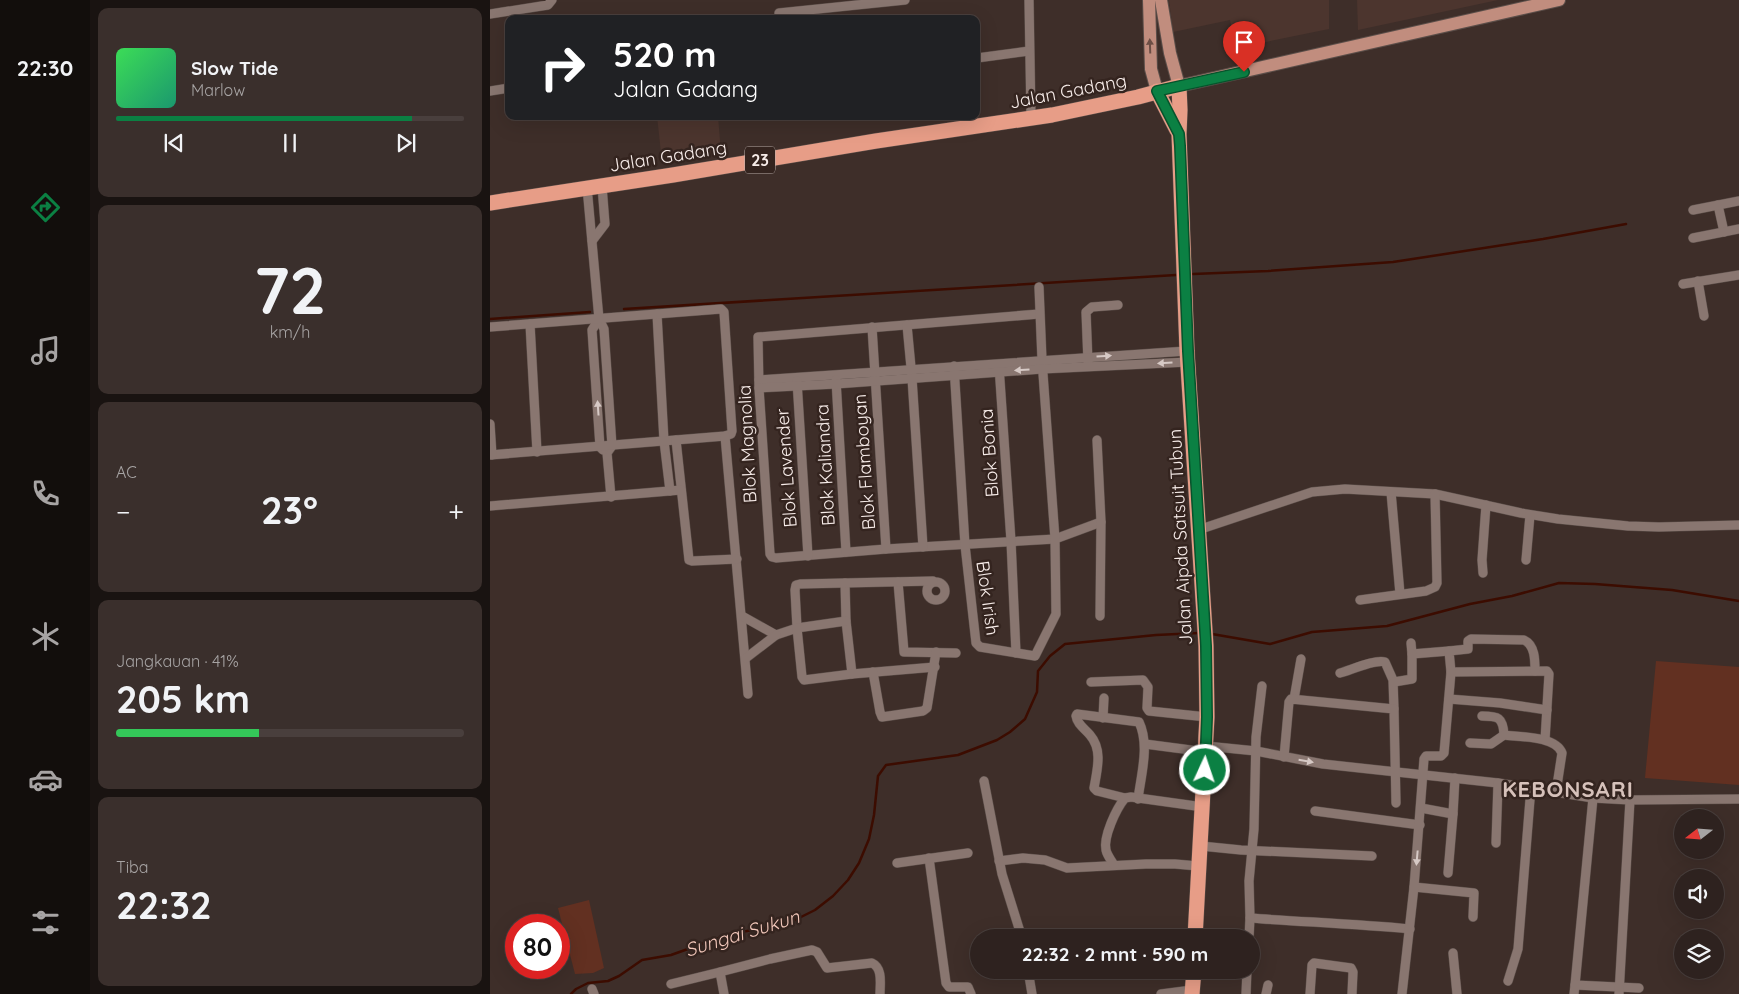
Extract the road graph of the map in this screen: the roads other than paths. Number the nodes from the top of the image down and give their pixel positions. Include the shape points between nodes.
1 (552, 0) edge
2 (905, 0) edge
3 (1029, 0) edge
4 (1149, 0) edge
5 (1161, 0) edge
6 (1559, 0) edge
7 (779, 13) dead end
8 (490, 14) edge
9 (1029, 51) junction
10 (980, 58) edge
11 (1179, 86) junction
12 (505, 89) edge
13 (490, 91) edge
14 (1157, 91) junction
15 (1031, 118) junction
16 (1179, 134) junction
17 (595, 186) junction
18 (1739, 201) edge
19 (490, 203) edge
20 (1718, 206) junction
21 (1693, 210) dead end
22 (1739, 229) edge
23 (1724, 232) junction
24 (1693, 238) dead end
25 (592, 241) junction
26 (1739, 277) edge
27 (1698, 281) junction
28 (1683, 284) dead end
29 (1039, 287) dead end
30 (1118, 305) dead end
31 (657, 314) junction
32 (1039, 314) junction
33 (1704, 316) dead end
34 (599, 319) junction
35 (530, 324) junction
36 (906, 325) junction
37 (490, 327) edge
38 (872, 327) junction
39 (1188, 357) junction
40 (1088, 362) junction
41 (1042, 364) junction
42 (999, 368) junction
43 (954, 371) junction
44 (912, 374) junction
45 (875, 377) junction
46 (607, 378) junction
47 (596, 379) junction
48 (836, 380) junction
49 (797, 382) junction
50 (759, 384) junction
51 (490, 424) edge
52 (725, 436) junction
53 (676, 440) junction
54 (1097, 440) dead end
55 (664, 441) junction
56 (606, 449) junction
57 (538, 452) junction
58 (491, 455) edge
59 (681, 490) junction
60 (670, 491) junction
61 (1391, 492) junction
62 (1435, 494) junction
63 (611, 497) junction
64 (1486, 505) junction
65 (490, 506) edge
66 (1530, 515) junction
67 (1101, 522) junction
68 (1739, 525) edge
69 (1198, 530) junction
70 (1055, 539) junction
71 (1011, 541) junction
72 (965, 545) junction
73 (923, 547) junction
74 (886, 549) junction
75 (846, 552) junction
76 (808, 556) junction
77 (737, 559) junction
78 (1526, 560) dead end
79 (1483, 573) dead end
80 (933, 581) junction
81 (898, 582) junction
82 (913, 582) junction
83 (844, 583) junction
84 (927, 594) junction
85 (1400, 594) junction
86 (1360, 600) dead end
87 (742, 616) junction
88 (1100, 616) dead end
89 (846, 621) junction
90 (797, 628) junction
91 (776, 635) junction
92 (1411, 643) dead end
93 (1450, 650) junction
94 (904, 652) junction
95 (936, 652) junction
96 (956, 653) dead end
97 (1016, 653) junction
98 (1412, 654) junction
99 (746, 658) junction
100 (1301, 659) dead end
101 (935, 667) junction
102 (906, 669) junction
103 (1535, 670) junction
104 (874, 672) junction
105 (1451, 672) junction
106 (1340, 673) dead end
107 (852, 674) junction
108 (1091, 682) dead end
109 (1394, 682) junction
110 (1262, 686) dead end
111 (748, 694) dead end
112 (1104, 698) dead end
113 (1294, 699) junction
114 (1449, 700) junction
115 (1394, 709) junction
116 (1547, 710) junction
117 (1482, 716) dead end
118 (1207, 717) junction
119 (1104, 718) junction
120 (1504, 735) junction
121 (1545, 740) junction
122 (1470, 743) dead end
123 (1145, 744) junction
124 (1206, 749) junction
125 (1256, 751) junction
126 (1284, 756) junction
127 (1394, 770) junction
128 (1424, 775) junction
129 (1456, 778) junction
130 (984, 781) dead end
131 (1498, 783) junction
132 (1531, 787) junction
133 (1556, 792) junction
134 (1125, 798) junction
135 (1138, 798) junction
136 (1593, 798) junction
137 (1739, 799) edge
138 (1630, 800) junction
139 (1396, 803) dead end
140 (1203, 808) junction
141 (1421, 808) junction
142 (1315, 811) dead end
143 (1453, 814) junction
144 (1420, 825) junction
145 (1496, 843) dead end
146 (1201, 846) junction
147 (1251, 850) junction
148 (968, 853) dead end
149 (1372, 856) dead end
150 (929, 858) junction
151 (999, 861) junction
152 (897, 863) dead end
153 (1114, 865) junction
154 (1198, 866) junction
155 (1448, 873) dead end
156 (1414, 887) junction
157 (1473, 917) dead end
158 (1250, 918) junction
159 (1019, 929) edge
160 (1195, 929) edge
161 (1249, 929) edge
162 (1410, 929) junction
163 (1453, 953) dead end
164 (720, 972) junction
165 (1030, 979) edge
166 (1193, 979) edge
167 (1247, 979) edge
168 (1508, 981) dead end
169 (671, 984) dead end
170 (1639, 988) dead end
171 (1574, 990) edge
172 (1619, 991) edge
173 (1192, 992) edge
174 (724, 994) edge
175 (880, 994) edge
176 (971, 994) edge
177 (1032, 994) edge
178 (1161, 994) edge
179 (1246, 994) edge
180 (1310, 994) edge
181 (1352, 994) edge
182 (1402, 994) edge
183 (1458, 994) edge

1 - 8 street via 548,4
2 - 7 street
3 - 9 street
14 -> 4 main road via 1151,69
5 - 11 main road
6 - 11 main road, Jalan Gadang
9 - 10 street
9 - 15 street
11 - 14 highway, Jalan Gadang
11 - 16 highway, Jalan Aipda Satsuit Tubun
12 - 13 street
14 - 15 highway, Jalan Gadang / 23
14 - 16 highway, Jalan Aipda Satsuit Tubun
15 - 17 highway, Jalan Gadang / 23
16 - 39 highway, Jalan Aipda Satsuit Tubun
17 - 19 highway, Jalan Gadang / 23
17 - 25 street
17 - 25 street via 605,224
18 - 20 street
20 - 21 street
20 - 23 street
22 - 23 street
23 - 24 street
25 - 34 street
26 - 27 street
27 - 28 street
27 - 33 street
29 - 32 street
30 - 40 street via 1092,307 1086,312
31 - 34 street
31 - 52 street via 718,309 724,312 732,431
31 - 55 street
32 - 36 street
32 - 41 street
34 - 35 street
34 - 46 street via 604,329
34 - 47 street via 592,330
35 - 37 street
35 - 57 street
36 - 38 street
36 - 44 street
38 - 45 street, Blok Flamboyan
38 - 50 street, Blok Magnolia via 758,337
39 - 40 street
39 - 69 highway, Jalan Aipda Satsuit Tubun
40 - 41 street
41 - 42 street
41 - 70 street
42 - 43 street
42 - 71 street, Blok Bonia
43 - 44 street
43 - 72 street
44 - 45 street
44 - 73 street
45 - 48 street
45 - 74 street, Blok Flamboyan
46 - 47 street
46 - 56 street
56 -> 47 street
48 - 49 street
48 - 75 street, Blok Kaliandra
49 - 50 street
49 - 76 street, Blok Lavender
50 - 76 street, Blok Magnolia via 770,554 776,558
51 - 58 street
52 - 53 street
52 - 77 street
53 - 55 street
53 - 59 street
54 - 67 street
55 - 56 street
55 - 60 street
56 - 57 street
56 - 63 street
57 - 58 street
59 - 60 street
59 - 77 street via 689,560
60 - 63 street
61 - 62 street
61 - 69 street via 1345,489 1312,492
61 - 85 street
62 - 64 street
62 - 85 street via 1437,583 1426,591
63 - 65 street
64 - 66 street
64 - 79 street
66 - 68 street via 1628,526
66 - 78 street
67 - 70 street
67 - 88 street
69 - 118 highway, Jalan Aipda Satsuit Tubun
70 - 71 street
70 - 97 street via 1056,614 1037,654 1033,657
71 - 72 street
71 - 97 street, Blok Bonia
72 - 73 street
72 - 97 street, Blok Irish via 976,643 980,647
73 - 74 street
74 - 75 street
75 - 76 street
77 - 87 street
80 - 82 street
80 - 84 street via 928,585
80 - 84 street via 944,586 944,595 937,600
81 - 82 street
81 - 83 street
81 - 94 street
82 - 84 street
83 - 89 street
83 - 90 street via 796,585
85 - 86 street
87 - 91 street
87 - 99 street
89 - 90 street
89 - 107 street
90 - 91 street
90 - 107 street via 804,680
91 - 99 street
92 - 98 street
93 - 98 street
93 - 103 street via 1468,649 1471,638 1524,640 1532,648
93 - 105 street
94 - 95 street
94 - 102 street
95 - 96 street
95 - 101 street
98 - 109 street via 1412,679
99 - 111 street
100 - 113 street
101 - 102 street
101 - 104 street via 926,710 885,717 880,712
102 - 104 street
103 - 105 street
103 - 116 street via 1548,672
104 - 107 street
105 - 114 street
106 - 109 street via 1382,661 1388,665
108 - 118 street via 1144,680 1148,687 1147,708 1150,711
109 - 115 street
110 - 125 street
112 - 119 street
113 - 115 street
113 - 126 street via 1289,702
114 - 116 street
114 - 128 street via 1444,754 1425,756
115 - 127 street
116 - 121 street
117 - 120 street via 1498,717
118 - 124 highway, Jalan Aipda Satsuit Tubun
119 - 123 street via 1139,722
119 - 134 street via 1078,714 1076,720 1092,737 1098,750 1094,788
120 - 121 street
120 - 122 street via 1491,744
121 - 133 street via 1557,745 1562,753
123 - 124 street
123 - 135 street
124 - 125 street
124 - 140 highway, Jalan Aipda Satsuit Tubun
125 - 126 street
125 - 147 street
126 -> 127 street via 1323,764
127 - 128 street
127 - 139 street
128 - 129 street
128 - 141 street
129 - 131 street
129 - 143 street
130 - 151 street
131 - 132 street
131 - 145 street
132 - 133 street
132 - 168 street via 1518,949
133 - 136 street
134 - 135 street
134 - 153 street via 1105,842 1106,852
135 - 140 street
136 - 138 street
136 - 171 street
137 - 138 street
138 - 172 street
140 - 146 highway, Jalan Aipda Satsuit Tubun
141 - 143 street
141 - 144 street
142 - 144 street
143 - 155 street
144 -> 156 street
146 - 147 street
146 - 154 highway, Jalan Aipda Satsuit Tubun
147 - 149 street
147 - 158 street via 1248,881
148 - 150 street
150 - 152 street
150 - 176 street via 946,983 950,987 968,987
151 - 153 street via 1045,860 1068,868
151 - 159 street
153 - 154 street
154 - 160 highway, Jalan Aipda Satsuit Tubun
156 - 157 street via 1474,893
156 - 162 street
158 - 161 street
158 - 162 street
162 - 182 street
163 - 183 street
164 - 169 street
164 - 174 street
164 - 175 street via 812,950 817,952 827,968 876,965 880,970
165 - 177 street
166 - 173 highway
167 - 179 street
170 - 172 street
171 - 172 street
173 - 178 street
180 - 181 street via 1312,965 1316,963 1351,968

